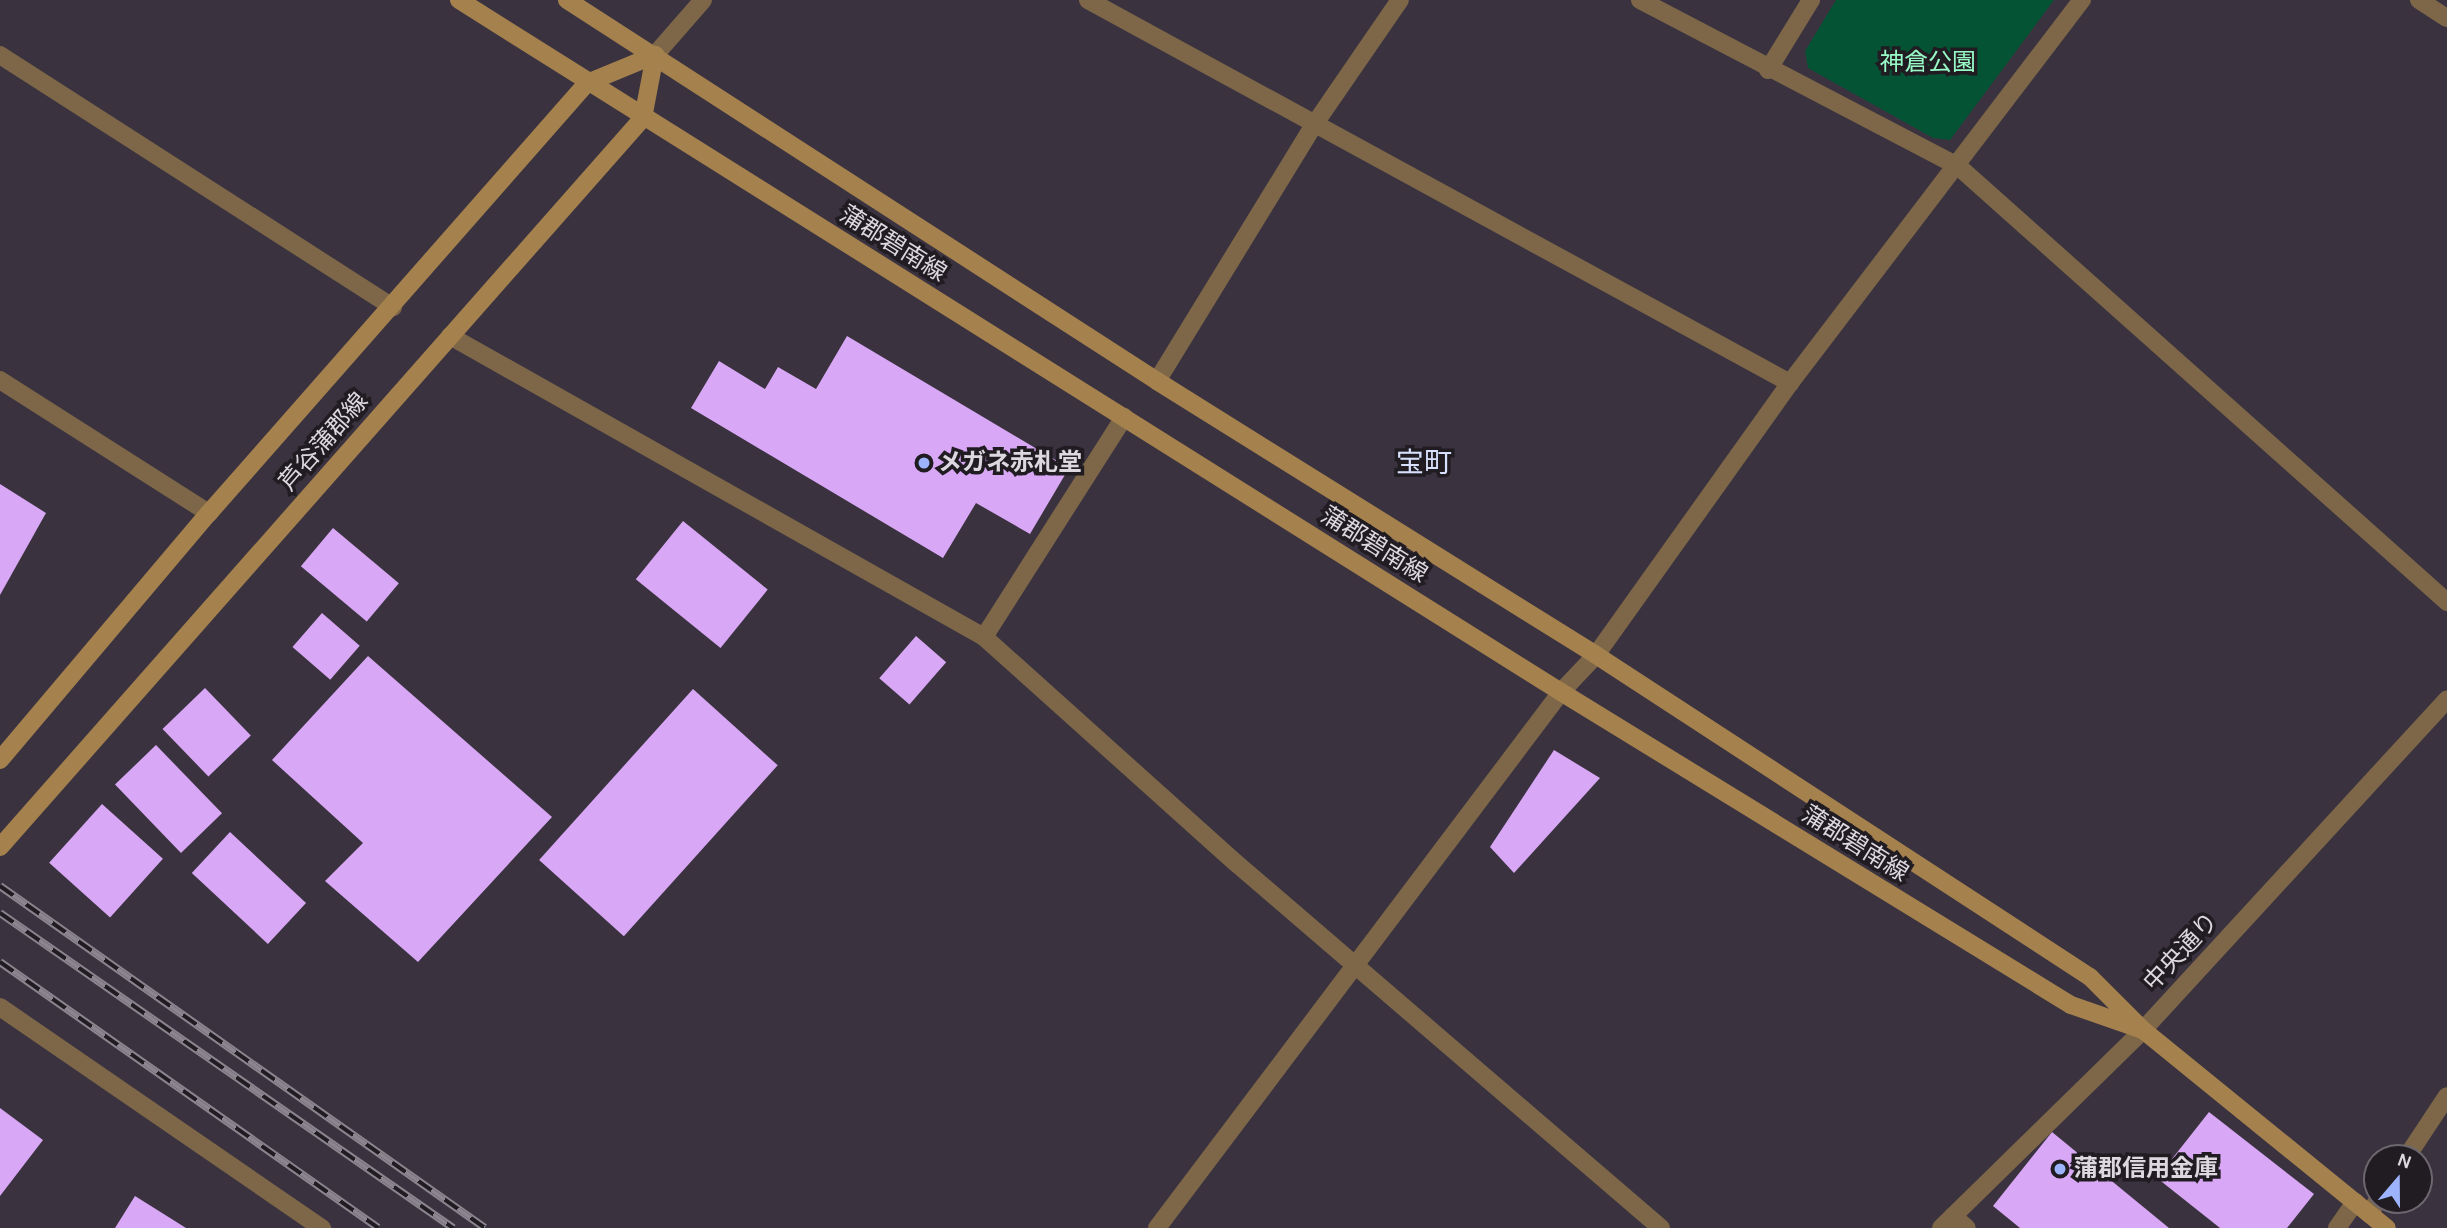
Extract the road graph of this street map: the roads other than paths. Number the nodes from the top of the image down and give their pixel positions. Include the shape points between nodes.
1 (459, 0) edge
2 (567, 0) edge
3 (703, 0) edge
4 (1088, 0) edge
5 (1400, 0) edge
6 (1640, 0) edge
7 (1811, 0) edge
8 (2082, 0) edge
9 (2419, 0) edge
10 (2447, 18) edge
11 (0, 55) edge
12 (655, 55) junction
13 (1769, 70) junction
14 (587, 83) junction
15 (643, 118) junction
16 (1316, 122) junction
17 (1959, 167) junction
18 (393, 307) junction
19 (450, 336) junction
20 (0, 380) edge
21 (1157, 381) junction
22 (1790, 383) junction
23 (1125, 417) junction
24 (209, 513) junction
25 (2447, 602) edge
26 (984, 637) junction
27 (1596, 655) junction
28 (1560, 692) junction
29 (2447, 699) edge
30 (0, 760) edge
31 (0, 847) edge
32 (1358, 964) junction
33 (0, 1007) edge
34 (2143, 1030) junction
35 (2447, 1096) edge
36 (2415, 1144) edge
37 (2355, 1202) junction
38 (2363, 1204) edge
39 (1947, 1222) edge
40 (322, 1228) edge
41 (1157, 1228) edge
42 (1661, 1228) edge
43 (1968, 1228) edge
44 (2337, 1228) edge

1 - 14 main road
2 - 12 main road
3 - 12 street
4 - 16 street
5 - 16 street
6 - 13 street
7 - 13 street
8 - 17 street
9 - 10 street
11 - 18 street
12 - 14 main road, 芦谷蒲郡線
12 - 15 main road
12 - 21 main road, 蒲郡碧南線
13 - 17 street
14 - 15 main road, 蒲郡碧南線
14 - 18 main road, 芦谷蒲郡線
15 - 19 main road, 芦谷蒲郡線
15 - 23 main road, 蒲郡碧南線
16 - 21 street
16 - 22 street
17 - 22 street
17 - 25 street
18 - 24 main road, 芦谷蒲郡線
19 - 26 street
19 - 31 main road, 芦谷蒲郡線
20 - 24 street
21 - 27 main road, 蒲郡碧南線
22 - 27 street
23 - 26 street
23 - 28 main road, 蒲郡碧南線
24 - 30 main road, 芦谷蒲郡線
26 - 32 street via 1236,863
27 - 28 street
27 - 34 main road, 蒲郡碧南線 via 2090,977
28 - 32 street
28 - 34 main road, 蒲郡碧南線 via 2071,1005
29 - 34 street, 中央通り
32 - 41 street
32 - 42 street
33 - 40 street
34 - 37 main road, 蒲郡碧南線
34 - 39 street, 中央通り
35 - 36 street
37 - 38 main road, 蒲郡碧南線
37 - 44 street
39 - 43 street

